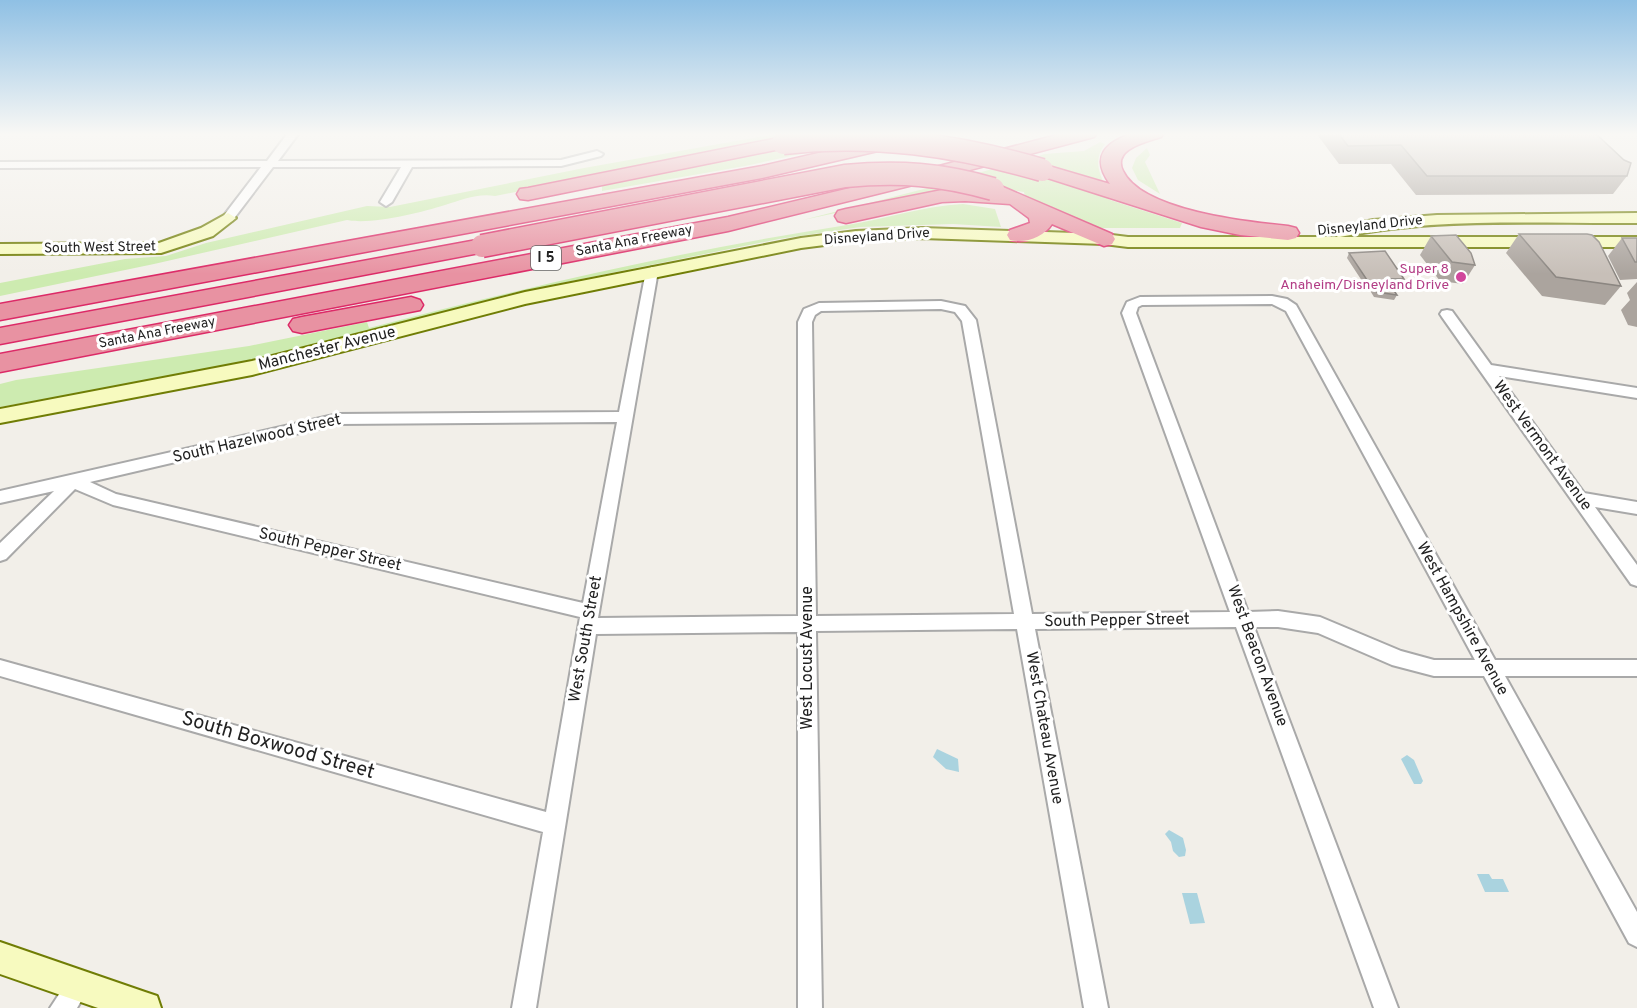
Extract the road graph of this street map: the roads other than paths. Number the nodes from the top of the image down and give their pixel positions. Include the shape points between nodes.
1 (259, 180) edge
2 (399, 180) edge
3 (595, 180) edge
4 (722, 180) edge
5 (816, 180) edge
6 (911, 180) edge
7 (960, 180) edge
8 (1074, 180) edge
9 (1119, 180) edge
10 (1010, 197) junction
11 (386, 202) dead end
12 (1175, 212) junction
13 (228, 218) joint
14 (1637, 218) edge
15 (1288, 233) junction
16 (1018, 235) junction
17 (1104, 238) junction
18 (1637, 242) edge
19 (0, 249) edge
20 (652, 271) junction
21 (1287, 304) joint
22 (0, 307) edge
23 (960, 309) joint
24 (0, 312) edge
25 (1447, 314) dead end
26 (0, 336) edge
27 (0, 365) edge
28 (1487, 369) junction
29 (1637, 393) edge
30 (0, 416) edge
31 (626, 417) junction
32 (72, 481) junction
33 (0, 497) edge
34 (1579, 498) junction
35 (1637, 508) edge
36 (0, 554) edge
37 (1637, 579) edge
38 (589, 619) junction
39 (1243, 619) junction
40 (1025, 622) junction
41 (808, 624) junction
42 (0, 668) edge
43 (1637, 668) edge
44 (1490, 669) junction
45 (555, 825) junction
46 (1637, 935) edge
47 (0, 958) edge
48 (70, 996) edge
49 (145, 1008) edge
50 (524, 1008) edge
51 (810, 1008) edge
52 (1096, 1008) edge
53 (1386, 1008) edge

1 - 13 street
2 - 11 street
3 - 22 highway, bridge via 245,249
4 - 24 highway
5 - 26 highway, bridge
6 - 27 highway, Santa Ana Freeway / I 5 via 728,224
7 - 10 highway, bridge
8 - 12 highway, bridge
9 - 12 highway via 1125,189
10 - 16 highway via 1040,216 1041,224 1035,230
10 - 17 highway
10 - 27 highway via 942,196 352,317 47,369
12 - 15 highway via 1224,225
13 - 19 street, South West Street via 207,232 162,248
14 - 15 street, Disneyland Drive via 1437,220
15 - 17 street, Disneyland Drive via 1126,233
16 - 17 street, Disneyland Drive
16 - 20 street, Disneyland Drive via 921,232 856,236 778,246
17 - 18 street, Disneyland Drive via 1128,243
20 - 30 street, Manchester Avenue via 252,368
20 - 31 street, West South Street
21 - 39 street, West Beacon Avenue via 1272,300 1146,300 1132,305 1129,313
21 - 44 street, West Hampshire Avenue
23 - 40 street, West Chateau Avenue via 969,320
23 - 41 street, West Locust Avenue via 941,305 830,306 812,310 805,322
25 - 28 street, West Vermont Avenue
28 - 29 street
28 - 34 street, West Vermont Avenue
31 - 32 street, South Hazelwood Street via 338,419
31 - 38 street, West South Street
32 - 33 street, South Hazelwood Street
32 - 36 street
32 - 38 street, South Pepper Street via 113,499
34 - 35 street
34 - 37 street, West Vermont Avenue
38 - 41 street, South Pepper Street
38 - 45 street, West South Street
39 - 40 street, South Pepper Street
39 - 44 street, South Pepper Street via 1306,622 1418,664
39 - 53 street, West Beacon Avenue
40 - 41 street, South Pepper Street
40 - 52 street, West Chateau Avenue
41 - 51 street, West Locust Avenue
42 - 45 street, South Boxwood Street
43 - 44 street, South Pepper Street
44 - 46 street, West Hampshire Avenue
45 - 50 street, West South Street
47 - 48 street
48 - 49 street

